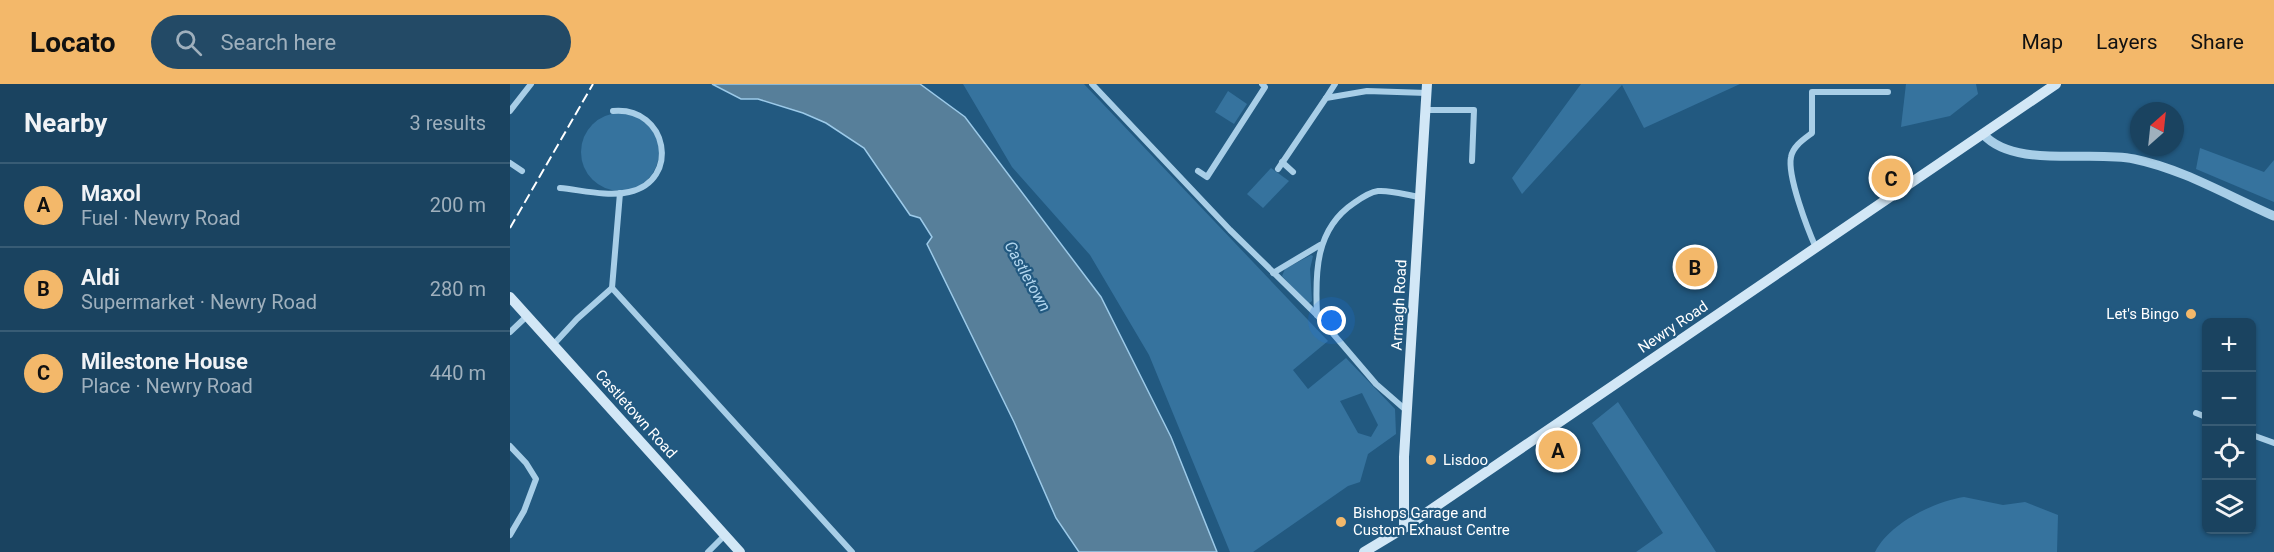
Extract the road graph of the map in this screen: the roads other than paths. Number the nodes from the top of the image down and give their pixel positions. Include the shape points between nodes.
1 (531, 84) edge
2 (1092, 84) edge
3 (1335, 84) edge
4 (1265, 85) edge
5 (2053, 85) edge
6 (1427, 89) edge
7 (1888, 92) dead end
8 (1326, 98) junction
9 (1426, 110) junction
10 (510, 111) edge
11 (613, 111) dead end
12 (1983, 134) junction
13 (1282, 162) junction
14 (1472, 162) dead end
15 (510, 163) edge
16 (1278, 169) dead end
17 (522, 171) dead end
18 (1198, 171) dead end
19 (1293, 172) dead end
20 (560, 188) dead end
21 (620, 193) junction
22 (1419, 197) junction
23 (2274, 216) edge
24 (1320, 245) junction
25 (1816, 248) junction
26 (1273, 273) junction
27 (612, 288) junction
28 (510, 297) edge
29 (1317, 315) junction
30 (527, 316) junction
31 (510, 332) edge
32 (553, 345) junction
33 (1407, 411) junction
34 (2196, 413) dead end
35 (2202, 415) edge
36 (2256, 436) edge
37 (2274, 443) edge
38 (510, 446) edge
39 (1404, 528) junction
40 (510, 535) edge
41 (724, 535) junction
42 (708, 552) edge
43 (740, 552) edge
44 (852, 552) edge
45 (1364, 552) edge

1 - 10 street
2 - 26 street
3 - 8 street
4 - 18 street via 1207,177
5 - 12 main road, Newry Road
6 - 8 street via 1367,91
6 - 9 main road, Armagh Road
7 - 25 street via 1812,92 1812,133 1796,147 1791,171 1805,224
8 - 13 street
9 - 14 street via 1474,110
9 - 22 main road, Armagh Road
11 - 21 street via 629,111 643,117 657,131 662,146 660,164 649,182 637,190
12 - 23 street via 2019,153 2133,159 2224,192
12 - 25 main road, Newry Road
13 - 16 street
13 - 19 street
15 - 17 street
20 - 21 street
21 - 27 street
22 - 24 street via 1388,192 1368,194 1347,208
22 - 33 main road, Armagh Road
24 - 26 street
24 - 29 street via 1315,278
25 - 39 main road, Newry Road
26 - 29 street
27 - 32 street
27 - 44 street
28 - 30 main road, Castletown Road
29 - 33 street via 1376,384
30 - 31 street
30 - 32 main road, Castletown Road
32 - 41 main road, Castletown Road
33 - 39 main road, Armagh Road
34 - 35 street
36 - 37 street
38 - 40 street via 536,479
39 - 45 main road, Newry Road
41 - 42 street
41 - 43 main road, Castletown Road

